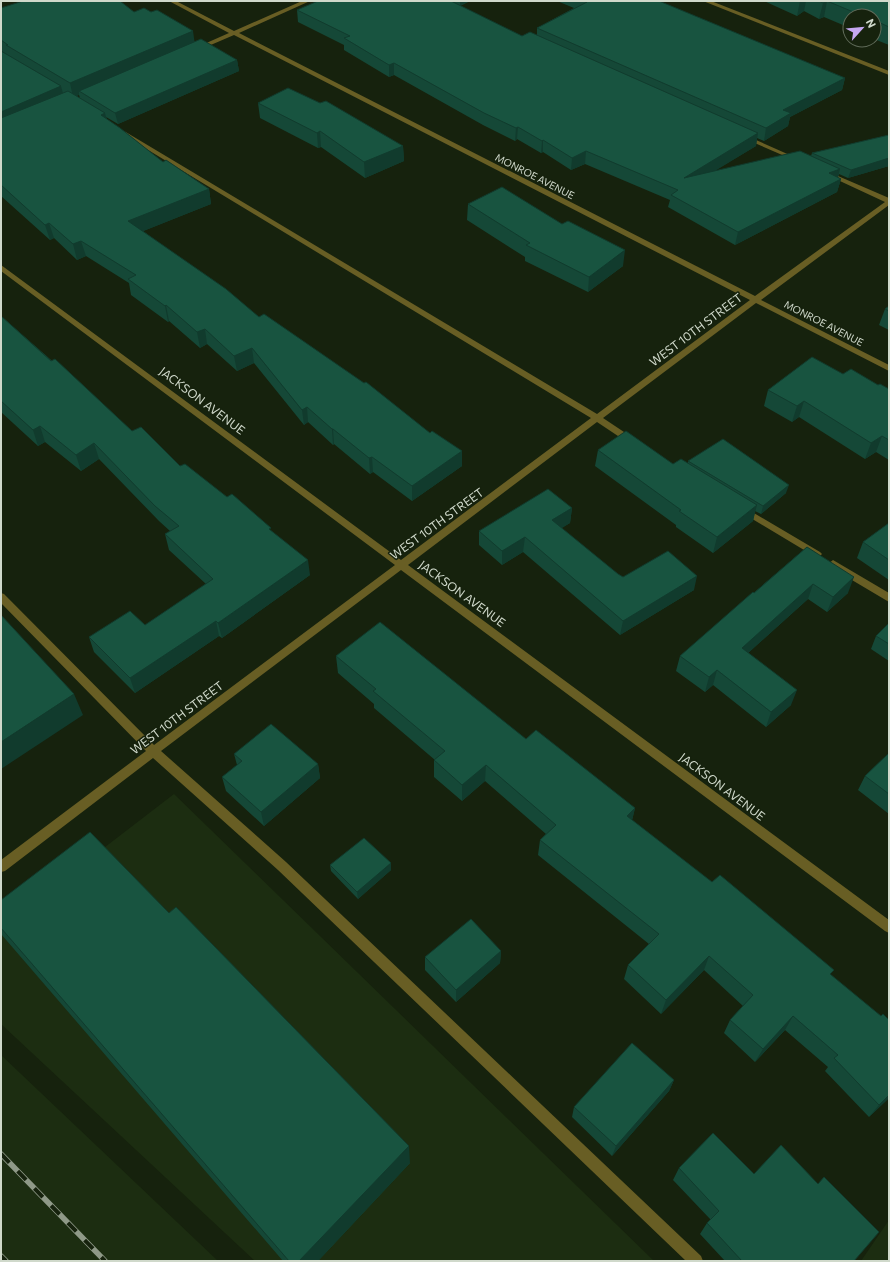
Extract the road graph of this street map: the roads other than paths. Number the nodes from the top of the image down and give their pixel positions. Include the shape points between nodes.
1 (172, 1) edge
2 (308, 1) edge
3 (706, 1) edge
4 (234, 33) junction
5 (187, 53) edge
6 (889, 73) edge
7 (117, 128) edge
8 (738, 134) edge
9 (804, 163) edge
10 (826, 172) edge
11 (889, 201) edge
12 (1, 267) edge
13 (756, 300) junction
14 (889, 368) edge
15 (598, 419) junction
16 (642, 448) edge
17 (736, 505) edge
18 (401, 565) junction
19 (1, 598) edge
20 (889, 598) edge
21 (154, 750) junction
22 (1, 867) edge
23 (889, 926) edge
24 (696, 1261) edge

1 - 4 street, MONROE AVENUE
2 - 4 street
3 - 6 street
4 - 5 street
4 - 13 street, MONROE AVENUE
7 - 15 street
8 - 9 street
10 - 11 street
11 - 13 street, WEST 10TH STREET
12 - 18 street, JACKSON AVENUE
13 - 14 street, MONROE AVENUE
13 - 15 street, WEST 10TH STREET
15 - 16 street
15 - 18 street, WEST 10TH STREET
17 - 20 street
18 - 21 street, WEST 10TH STREET
18 - 23 street, JACKSON AVENUE
19 - 21 street
21 - 22 street, WEST 10TH STREET
21 - 24 street via 282,866

